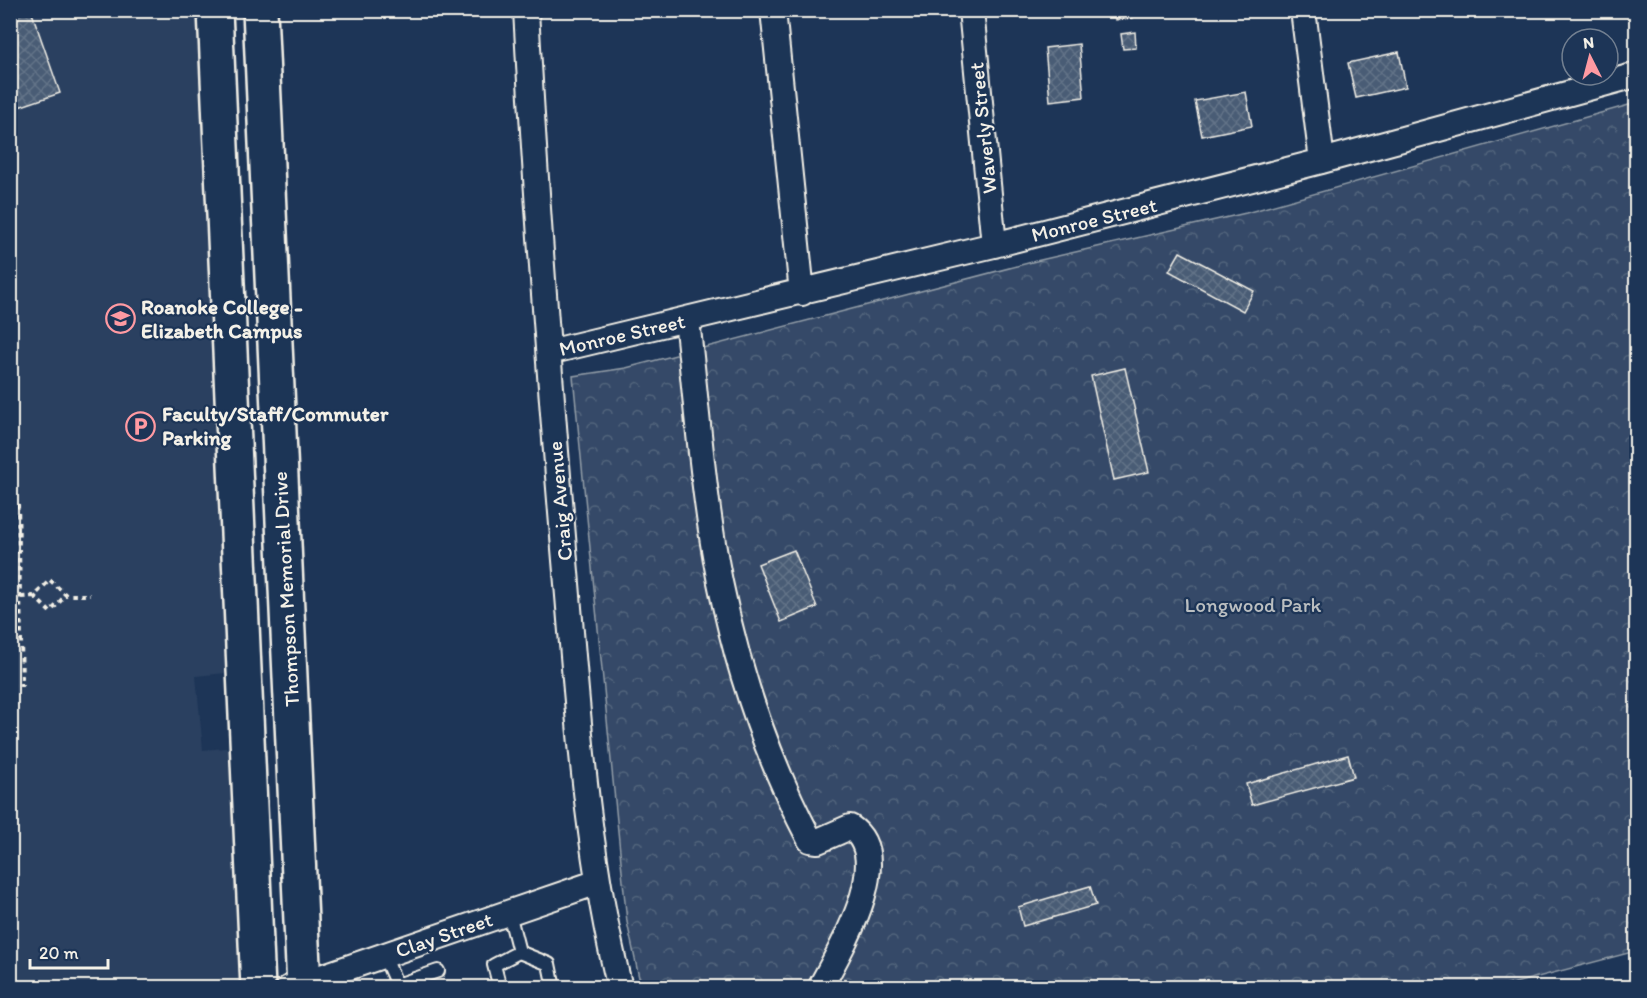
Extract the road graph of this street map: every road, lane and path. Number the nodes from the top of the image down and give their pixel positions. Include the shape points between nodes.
1 (215, 10) edge
2 (260, 10) edge
3 (526, 10) edge
4 (773, 10) edge
5 (971, 10) edge
6 (1303, 10) edge
7 (1636, 75) edge
8 (1322, 161) junction
9 (994, 245) junction
10 (802, 293) junction
11 (687, 321) junction
12 (549, 352) junction
13 (10, 503) edge
14 (66, 595) junction
15 (34, 596) junction
16 (90, 596) dead end
17 (21, 597) junction
18 (10, 685) edge
19 (598, 882) junction
20 (509, 913) junction
21 (519, 952) junction
22 (384, 956) junction
23 (438, 971) dead end
24 (299, 986) edge
25 (394, 986) edge
26 (258, 987) edge
27 (500, 987) edge
28 (554, 987) edge
29 (621, 987) edge
30 (820, 987) edge

1 - 26 main road, Thompson Memorial Drive
2 - 24 main road, Thompson Memorial Drive
3 - 12 street, Craig Avenue
4 - 10 street
5 - 9 street, Waverly Street
6 - 8 street
7 - 8 street, Monroe Street
8 - 9 street, Monroe Street
9 - 10 street, Monroe Street
10 - 11 street, Monroe Street
11 - 12 street, Monroe Street
11 - 30 street via 720,581 739,661 767,743 810,840 818,841 850,826 857,831 867,854 865,896
12 - 19 street, Craig Avenue via 580,744
13 - 17 path via 18,503
14 - 15 path via 50,580
14 - 15 path via 50,612
14 - 16 path
15 - 17 path
17 - 18 path via 22,685
19 - 20 street, Clay Street
19 - 29 street, Craig Avenue
20 - 21 lane
20 - 22 street, Clay Street
21 - 27 lane via 494,965
21 - 28 lane via 549,964
22 - 24 street, Clay Street
22 - 25 lane
23 - 25 lane

